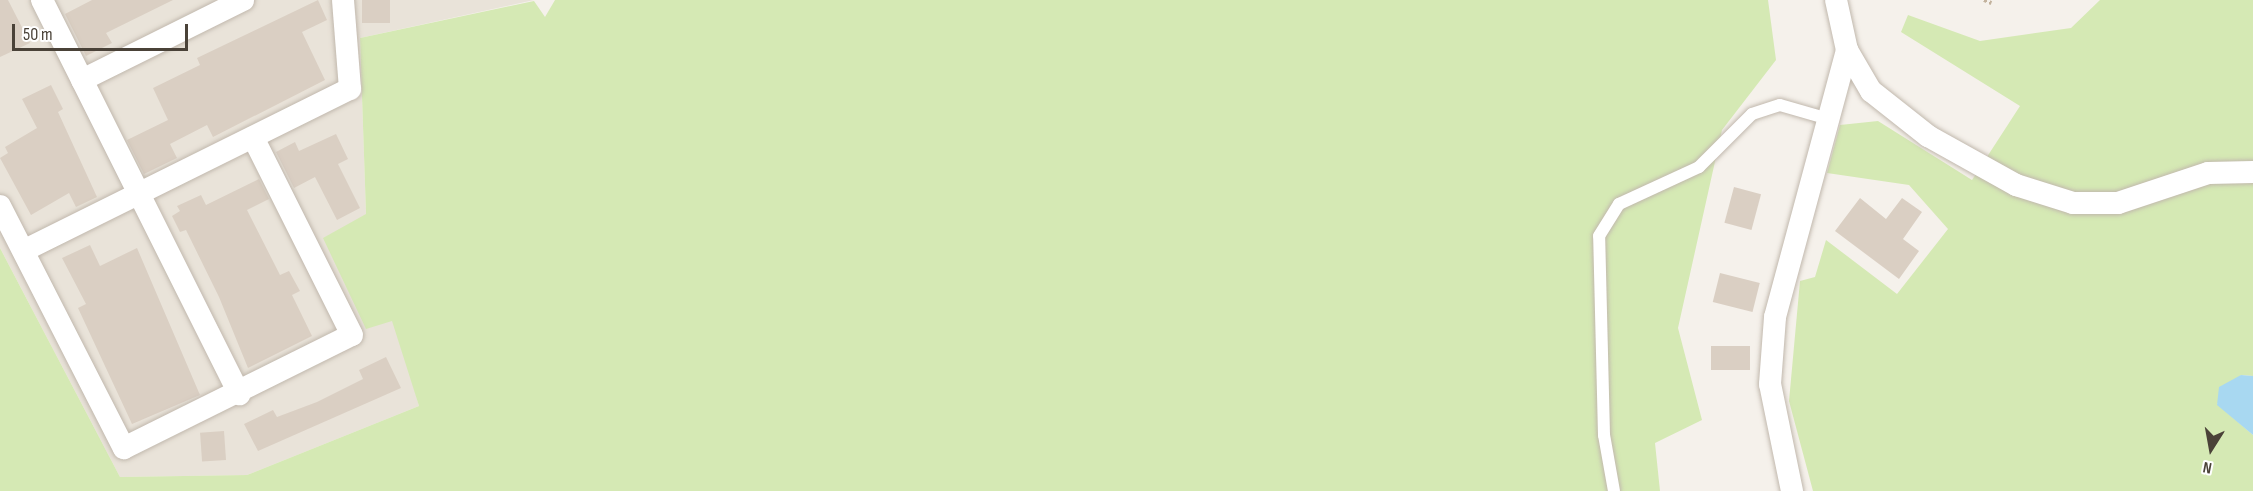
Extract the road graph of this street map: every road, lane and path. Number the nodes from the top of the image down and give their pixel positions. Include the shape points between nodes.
1 (42, 0) edge
2 (243, 0) edge
3 (343, 0) edge
4 (1836, 0) edge
5 (1984, 0) edge
6 (1991, 3) dead end
7 (1847, 50) junction
8 (82, 80) junction
9 (1825, 118) junction
10 (253, 137) junction
11 (2253, 172) edge
12 (138, 193) junction
13 (0, 206) edge
14 (25, 250) junction
15 (238, 393) junction
16 (1614, 491) edge
17 (1792, 491) edge

1 - 8 street
2 - 8 street
3 - 10 street via 350,89
4 - 7 street
5 - 6 path
7 - 9 street
7 - 11 street via 1871,91 1928,136 2016,185 2073,203 2118,202 2208,173
8 - 12 street
9 - 16 lane via 1780,105 1752,114 1699,167 1619,204 1599,236 1604,435
9 - 17 street via 1775,317 1770,384
10 - 12 street
10 - 15 street via 352,335
12 - 14 street
12 - 15 street
13 - 14 street
14 - 15 street via 124,448

